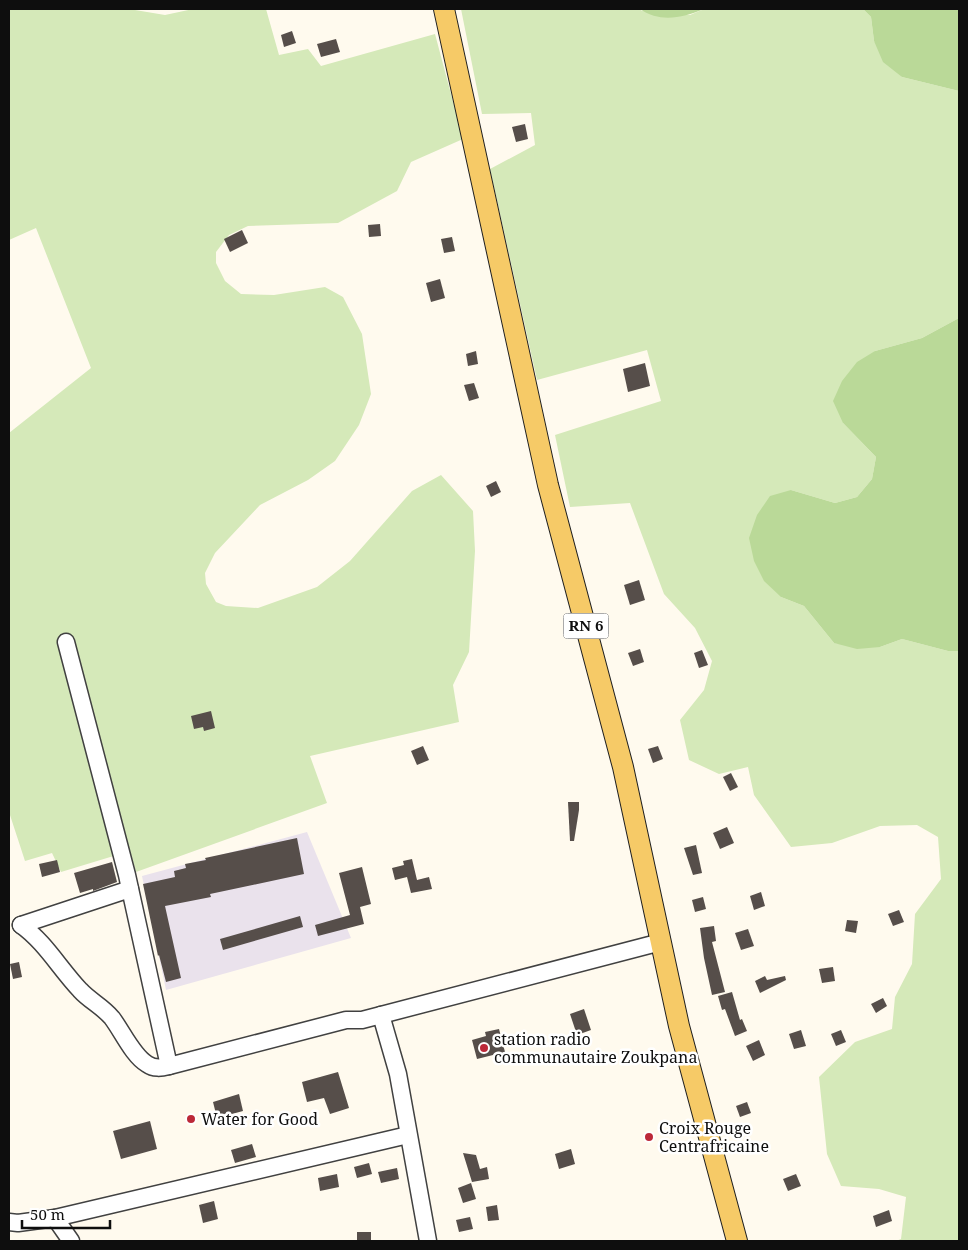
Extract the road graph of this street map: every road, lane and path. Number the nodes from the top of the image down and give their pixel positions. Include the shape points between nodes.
1 (444, 9) edge
2 (66, 642) dead end
3 (130, 889) junction
4 (661, 942) junction
5 (381, 1015) junction
6 (169, 1066) junction
7 (408, 1135) junction
8 (55, 1218) junction
9 (9, 1222) edge
10 (71, 1241) edge
11 (428, 1241) edge
12 (737, 1241) edge

1 - 4 main road, RN 6 via 548,485 623,768
2 - 3 street
3 - 6 street
3 - 6 street via 21,925 81,992 101,1005 138,1056 158,1068
4 - 5 street
4 - 12 main road, RN 6
5 - 6 street via 346,1020
5 - 7 street via 398,1074
7 - 8 street
7 - 11 street
8 - 9 street
8 - 10 street

